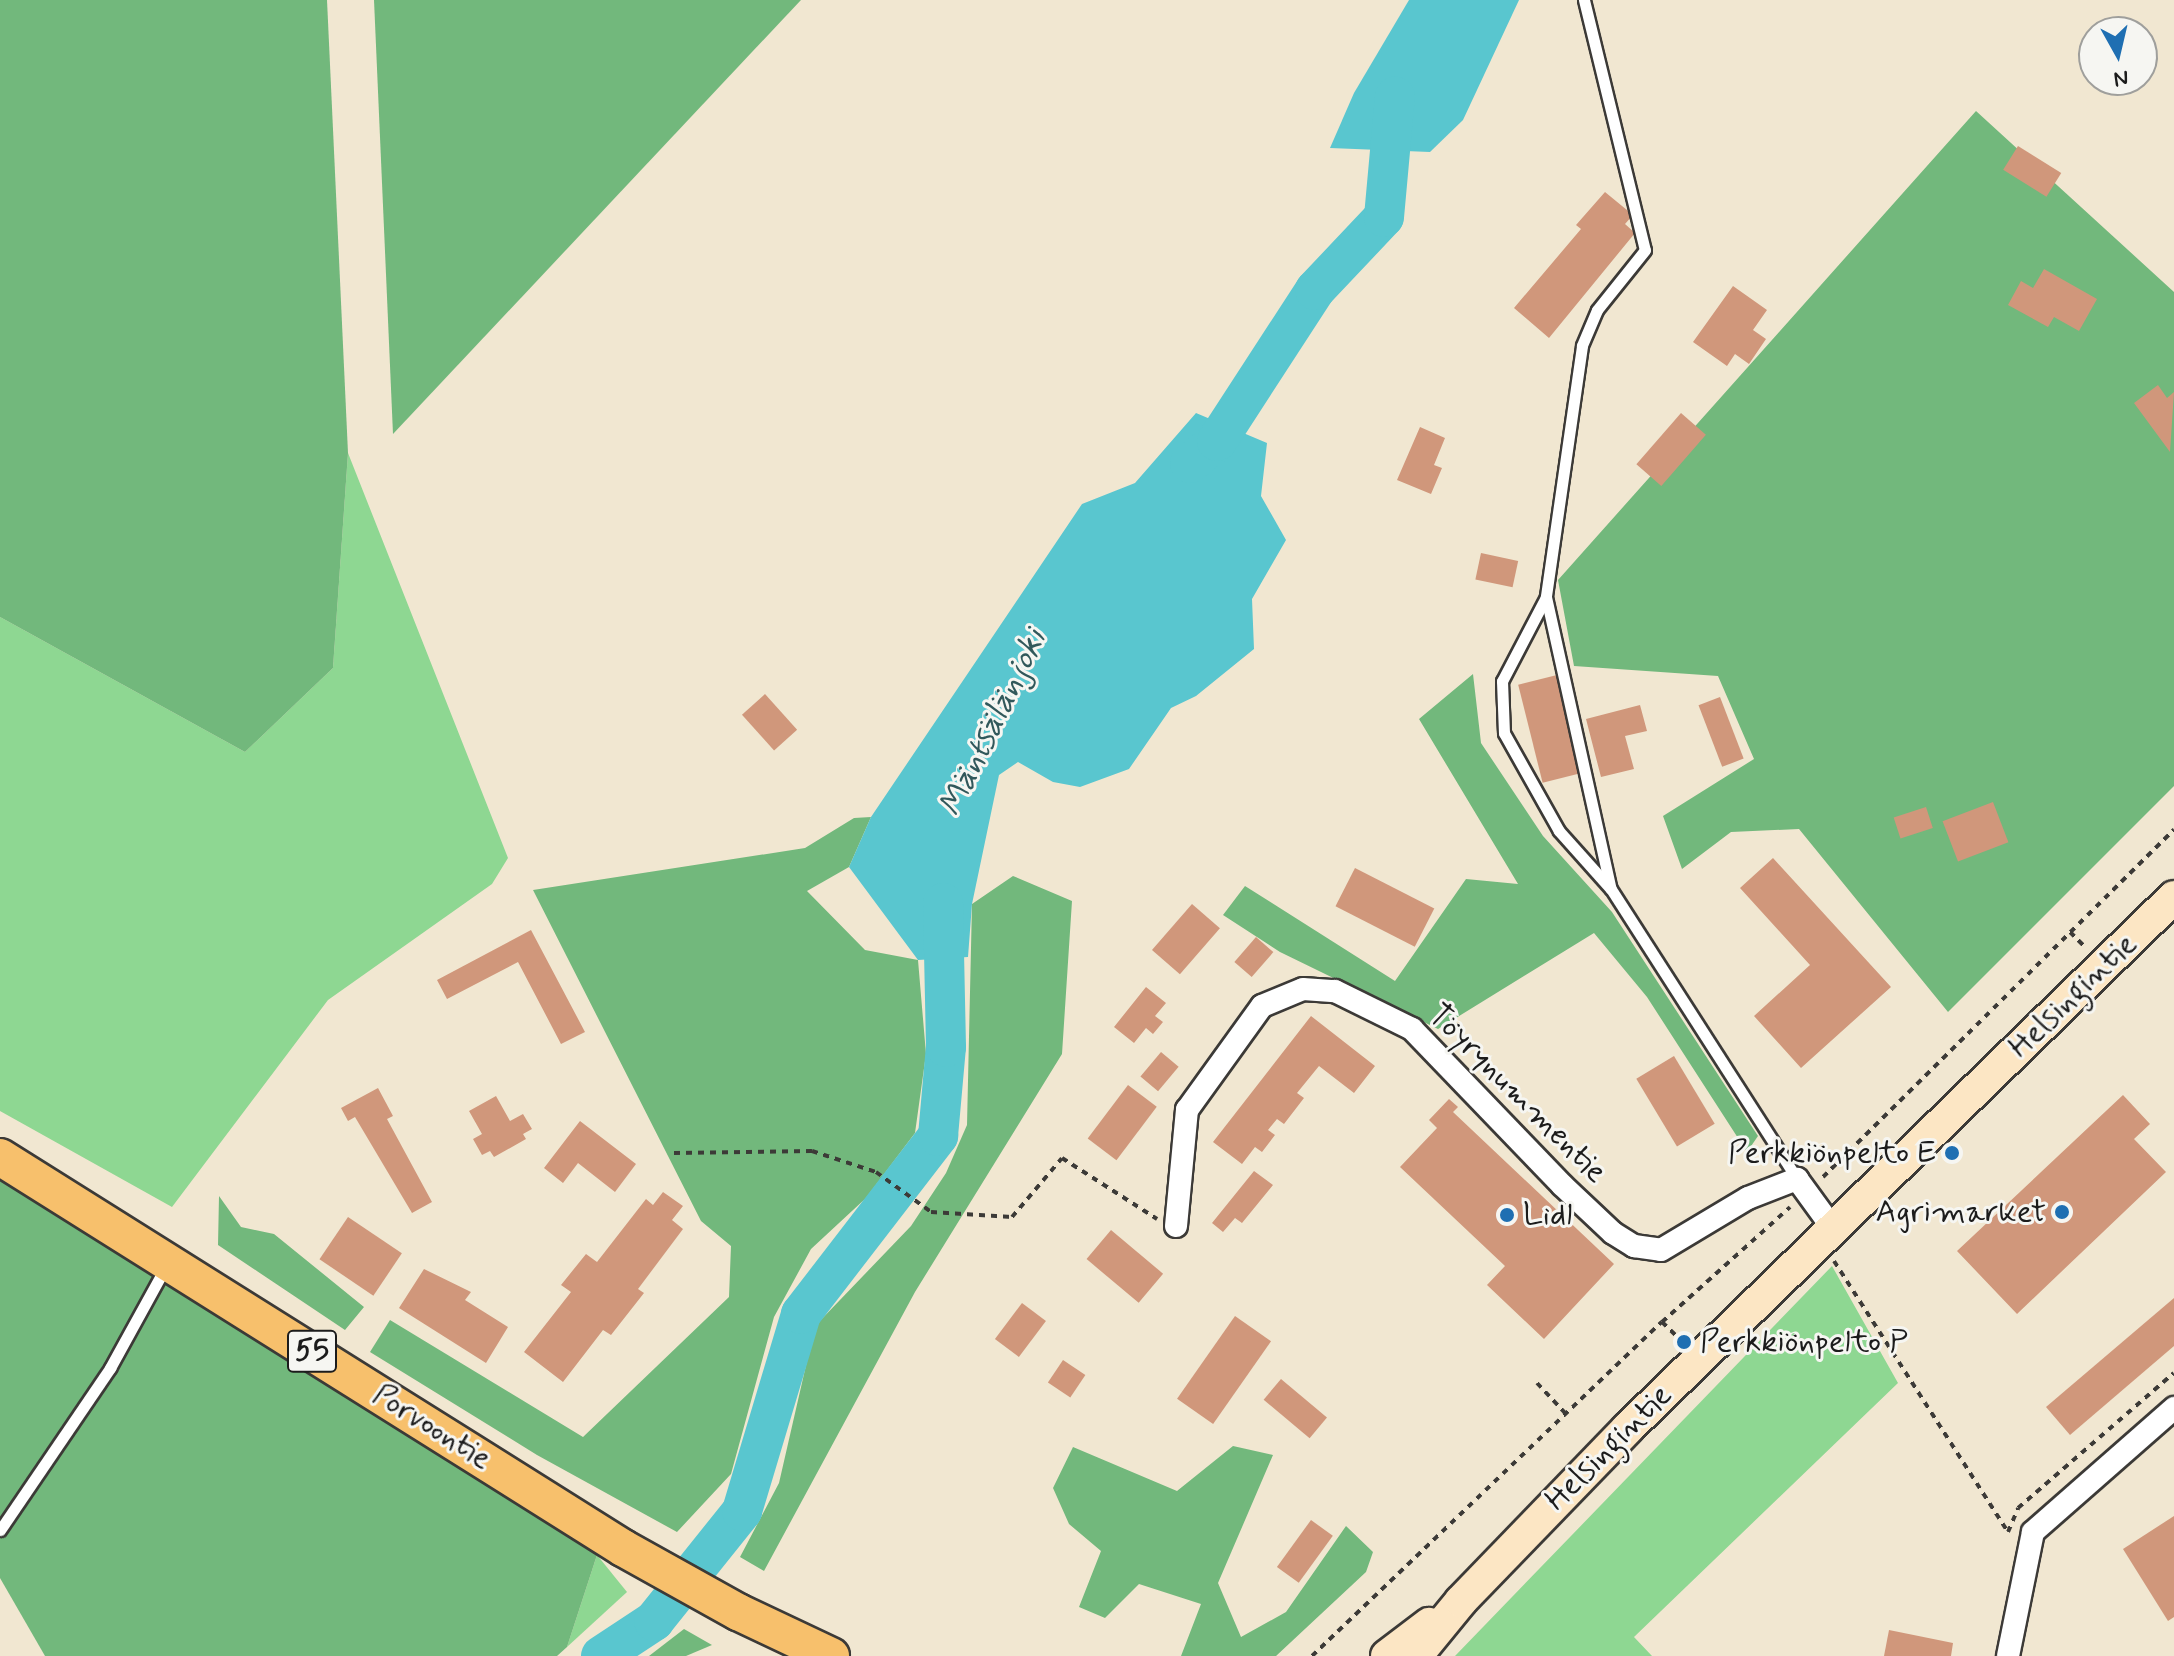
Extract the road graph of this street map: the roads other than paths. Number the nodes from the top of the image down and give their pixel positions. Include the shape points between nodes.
1 (1584, 0) edge
2 (1546, 597) junction
3 (1611, 889) junction
4 (2169, 913) edge
5 (0, 1157) edge
6 (1802, 1186) junction
7 (1176, 1226) road end
8 (1826, 1233) junction
9 (169, 1260) junction
10 (2174, 1408) edge
11 (0, 1530) edge
12 (1461, 1601) junction
13 (831, 1656) edge
14 (1387, 1656) edge
15 (1416, 1656) edge
16 (2008, 1656) edge

1 - 2 lane via 1645,250 1597,310 1582,346
2 - 3 lane
2 - 3 lane via 1502,681 1504,733 1559,831
3 - 6 lane
4 - 8 main road, Helsingintie
5 - 9 main road, Porvoontie / 55
6 - 7 street, Töyrynummentie via 1748,1198 1661,1250 1634,1246 1562,1185 1412,1029 1335,991 1303,989 1262,1006 1187,1110
6 - 8 street
8 - 12 main road, Helsingintie
9 - 11 lane via 110,1368
9 - 13 main road, Porvoontie / 55 via 623,1548
10 - 16 street via 2033,1532
12 - 14 main road, Helsingintie
12 - 15 main road, Helsingintie

